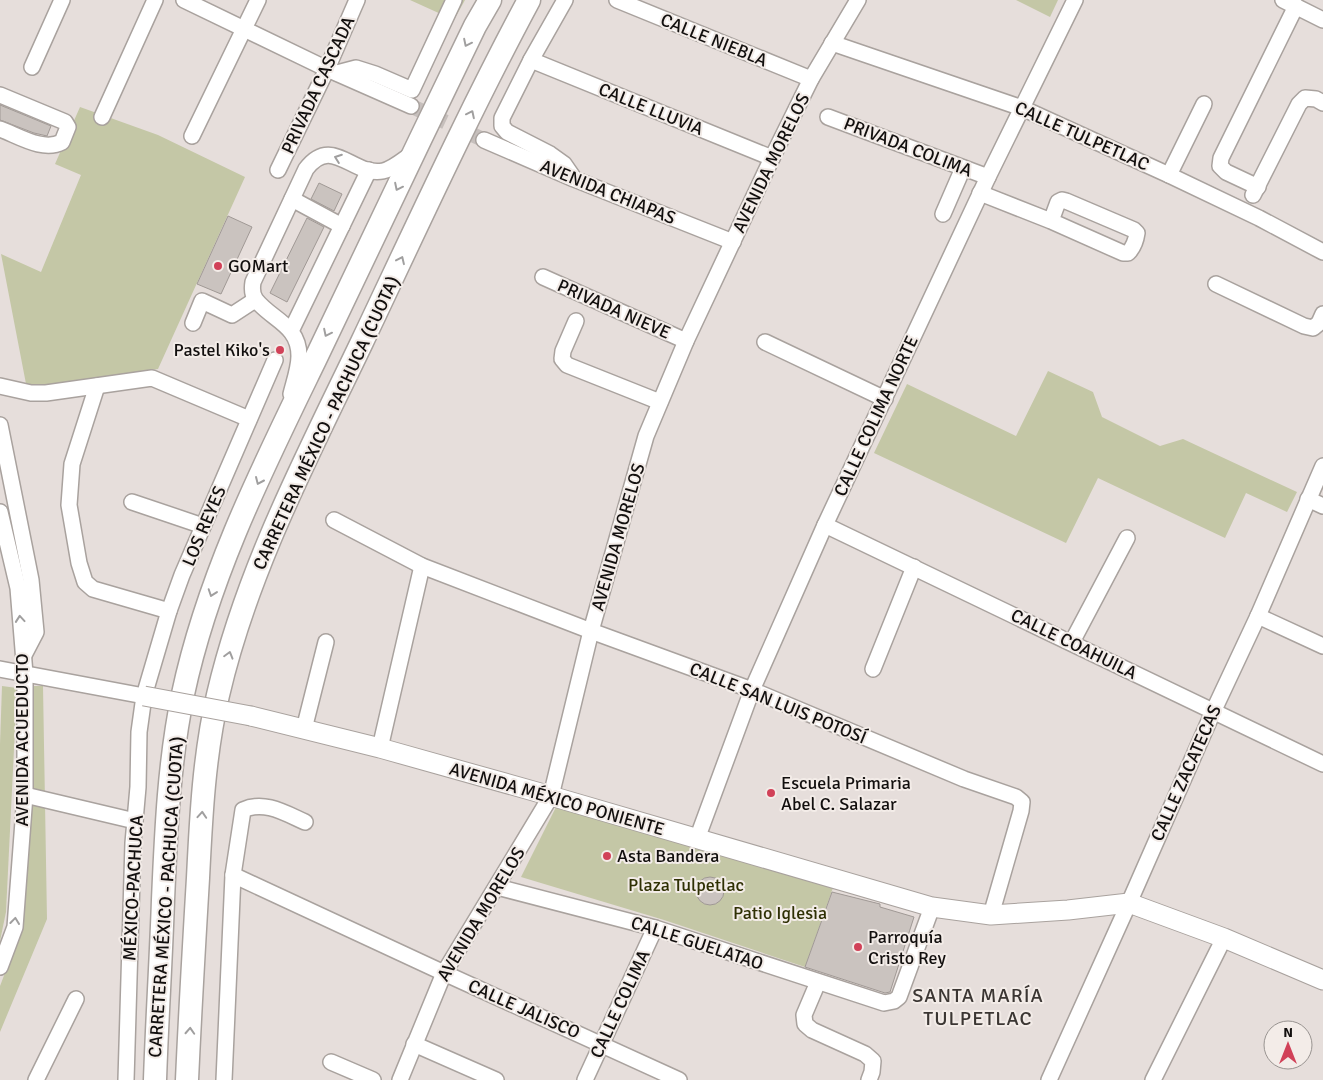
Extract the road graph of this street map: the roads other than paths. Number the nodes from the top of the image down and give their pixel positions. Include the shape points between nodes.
1 (62, 0) edge
2 (155, 0) edge
3 (184, 0) edge
4 (258, 0) edge
5 (357, 0) edge
6 (454, 0) edge
7 (490, 0) edge
8 (529, 0) edge
9 (565, 0) edge
10 (617, 0) edge
11 (858, 0) edge
12 (1074, 0) edge
13 (1289, 3) edge
14 (1323, 20) edge
15 (244, 29) junction
16 (832, 43) junction
17 (531, 60) junction
18 (32, 67) dead end
19 (332, 71) junction
20 (811, 79) junction
21 (0, 95) edge
22 (1323, 103) edge
23 (1204, 104) dead end
24 (411, 106) tunnel mouth
25 (1022, 108) junction
26 (102, 117) dead end
27 (828, 117) dead end
28 (0, 129) edge
29 (192, 136) dead end
30 (484, 140) tunnel mouth
31 (414, 152) junction
32 (772, 158) junction
33 (963, 168) junction
34 (278, 170) dead end
35 (369, 170) junction
36 (1169, 175) junction
37 (988, 177) junction
38 (574, 179) junction
39 (980, 193) junction
40 (292, 199) junction
41 (943, 214) dead end
42 (1051, 221) junction
43 (342, 226) junction
44 (733, 242) junction
45 (1323, 252) edge
46 (543, 277) dead end
47 (1216, 284) dead end
48 (255, 300) junction
49 (1323, 314) edge
50 (576, 321) dead end
51 (192, 323) dead end
52 (292, 331) junction
53 (686, 341) junction
54 (765, 342) dead end
55 (275, 360) dead end
56 (0, 386) edge
57 (97, 386) junction
58 (885, 399) junction
59 (660, 402) junction
60 (249, 419) junction
61 (286, 420) junction
62 (0, 425) edge
63 (1323, 466) edge
64 (1308, 499) junction
65 (132, 502) dead end
66 (1323, 506) edge
67 (0, 512) edge
68 (334, 520) dead end
69 (825, 525) junction
70 (204, 526) junction
71 (1127, 538) dead end
72 (422, 566) junction
73 (914, 567) junction
74 (169, 611) junction
75 (1258, 616) junction
76 (591, 631) junction
77 (326, 642) dead end
78 (1072, 642) junction
79 (1323, 646) edge
80 (24, 655) junction
81 (0, 669) edge
82 (873, 669) dead end
83 (25, 674) junction
84 (752, 690) junction
85 (144, 696) junction
86 (1213, 712) junction
87 (304, 729) junction
88 (380, 748) junction
89 (1323, 764) edge
90 (25, 795) junction
91 (551, 796) junction
92 (135, 821) junction
93 (305, 822) dead end
94 (697, 839) junction
95 (233, 875) junction
96 (497, 887) junction
97 (1129, 903) junction
98 (932, 907) junction
99 (991, 915) junction
100 (655, 928) junction
101 (1224, 938) junction
102 (0, 967) edge
103 (444, 973) junction
104 (1323, 980) edge
105 (818, 982) junction
106 (76, 999) dead end
107 (414, 1044) junction
108 (600, 1044) junction
109 (331, 1062) dead end
110 (36, 1080) edge
111 (126, 1080) edge
112 (155, 1080) edge
113 (187, 1080) edge
114 (224, 1080) edge
115 (372, 1080) edge
116 (400, 1080) edge
117 (496, 1080) edge
118 (585, 1080) edge
119 (679, 1080) edge
120 (869, 1080) edge
121 (1049, 1080) edge
122 (1153, 1080) edge

1 - 18 street
2 - 26 street
3 - 15 street
4 - 15 street
5 - 19 street, PRIVADA CASCADA
6 - 19 street via 412,90 356,68
7 -> 31 highway, CARRETERA MÉXICO - PACHUCA (CUOTA)
113 -> 8 highway, CARRETERA MÉXICO - PACHUCA (CUOTA) via 203,794 218,695 239,619 301,469 453,150
9 - 17 street
10 - 20 street, CALLE NIEBLA
11 - 16 street, AVENIDA MORELOS
12 - 25 street, CALLE COLIMA NORTE
13 - 14 street
13 - 22 street via 1220,166 1255,192 1299,104 1306,98
15 - 19 street
15 - 29 street
16 - 20 street, AVENIDA MORELOS
16 - 25 street, CALLE TULPETLAC
17 - 32 street, CALLE LLUVIA
17 - 38 street via 502,118 502,126 507,132 564,164
19 - 24 street
19 - 34 street, PRIVADA CASCADA
20 - 32 street, AVENIDA MORELOS
21 - 28 street via 65,122 68,127 62,142 54,146 43,146
23 - 36 street
25 - 36 street, CALLE TULPETLAC
25 - 37 street, CALLE COLIMA NORTE
27 - 33 street, PRIVADA COLIMA
30 - 38 street, AVENIDA CHIAPAS
31 - 35 street via 381,172
31 -> 61 highway, CARRETERA MÉXICO - PACHUCA (CUOTA)
32 - 44 street, AVENIDA MORELOS
33 - 37 street, PRIVADA COLIMA
33 - 41 street
35 -> 40 street via 331,155 322,155 306,169
35 - 43 street
36 - 45 street, CALLE TULPETLAC
37 - 39 street, CALLE COLIMA NORTE
38 - 44 street, AVENIDA CHIAPAS
39 - 42 street
39 - 58 street, CALLE COLIMA NORTE
40 - 43 street
40 - 48 street via 253,282
42 - 42 street via 1123,253 1131,250 1137,233 1062,200 1058,202
43 - 52 street
44 - 53 street, AVENIDA MORELOS
46 - 53 street, PRIVADA NIEVE
47 - 49 street via 1304,326 1312,328
48 - 51 street via 232,314 202,301
48 - 52 street
50 - 59 street via 563,351 562,359 567,365
52 - 61 street via 299,356
53 - 59 street, AVENIDA MORELOS
54 - 58 street
55 - 60 street, LOS REYES
56 - 57 street via 46,393
57 - 60 street via 152,378
57 - 74 street via 72,464 68,504 85,582 92,589
58 - 69 street, CALLE COLIMA NORTE
59 - 76 street, AVENIDA MORELOS via 646,436
60 - 70 street, LOS REYES
61 -> 112 highway, CARRETERA MÉXICO - PACHUCA (CUOTA) via 211,593 183,693 174,744 167,829
62 - 80 street via 31,580 36,632
63 - 64 street, CALLE ZACATECAS
64 - 66 street
64 - 75 street, CALLE ZACATECAS
65 - 70 street
80 -> 67 street, AVENIDA ACUEDUCTO via 18,588
68 - 72 street, CALLE SAN LUIS POTOSÍ
69 - 73 street, CALLE COAHUILA
69 - 84 street, CALLE COLIMA NORTE
70 - 74 street, LOS REYES
71 - 78 street
72 - 76 street, CALLE SAN LUIS POTOSÍ
72 - 88 street
73 - 78 street, CALLE COAHUILA
73 - 82 street
74 - 85 street, LOS REYES
75 - 79 street
75 - 86 street, CALLE ZACATECAS
76 - 84 street, CALLE SAN LUIS POTOSÍ
76 - 91 street, AVENIDA MORELOS
77 - 87 street
78 - 86 street, CALLE COAHUILA
80 - 83 street, AVENIDA ACUEDUCTO
81 - 83 street
83 - 85 street
83 - 90 street, AVENIDA ACUEDUCTO
84 - 94 street, CALLE COLIMA NORTE
84 - 99 street, CALLE SAN LUIS POTOSÍ via 1022,802
85 - 87 main road, AVENIDA MÉXICO PONIENTE, bridge
85 - 92 street, MÉXICO-PACHUCA
86 - 89 street, CALLE COAHUILA
86 - 97 street, CALLE ZACATECAS
87 - 88 main road, AVENIDA MÉXICO PONIENTE
88 - 91 main road, AVENIDA MÉXICO PONIENTE
90 - 92 street
102 -> 90 street, AVENIDA ACUEDUCTO via 15,927
91 - 94 main road, AVENIDA MÉXICO PONIENTE
91 - 96 street, AVENIDA MORELOS
92 - 111 street, MÉXICO-PACHUCA
93 - 95 street via 274,808 252,806 243,810
94 - 98 main road, AVENIDA MÉXICO PONIENTE
95 - 103 street, CALLE JALISCO
95 - 114 street
96 - 100 street, CALLE GUELATAO
96 - 103 street, AVENIDA MORELOS
97 - 99 main road, AVENIDA MÉXICO PONIENTE
97 - 101 main road, AVENIDA MÉXICO PONIENTE
97 - 121 street, CALLE ZACATECAS
98 - 99 main road, AVENIDA MÉXICO PONIENTE
98 - 105 street, CALLE GUELATAO via 899,997 894,1001 884,1003
100 - 105 street, CALLE GUELATAO
100 - 108 street, CALLE COLIMA
101 - 104 main road, AVENIDA MÉXICO PONIENTE
101 - 122 street
103 - 107 street, AVENIDA MORELOS
103 - 108 street, CALLE JALISCO
105 - 120 street via 804,1015 805,1024 865,1054 873,1061
106 - 110 street
107 - 116 street, AVENIDA MORELOS
107 - 117 street
108 - 118 street, CALLE COLIMA
108 - 119 street, CALLE JALISCO
109 - 115 street

